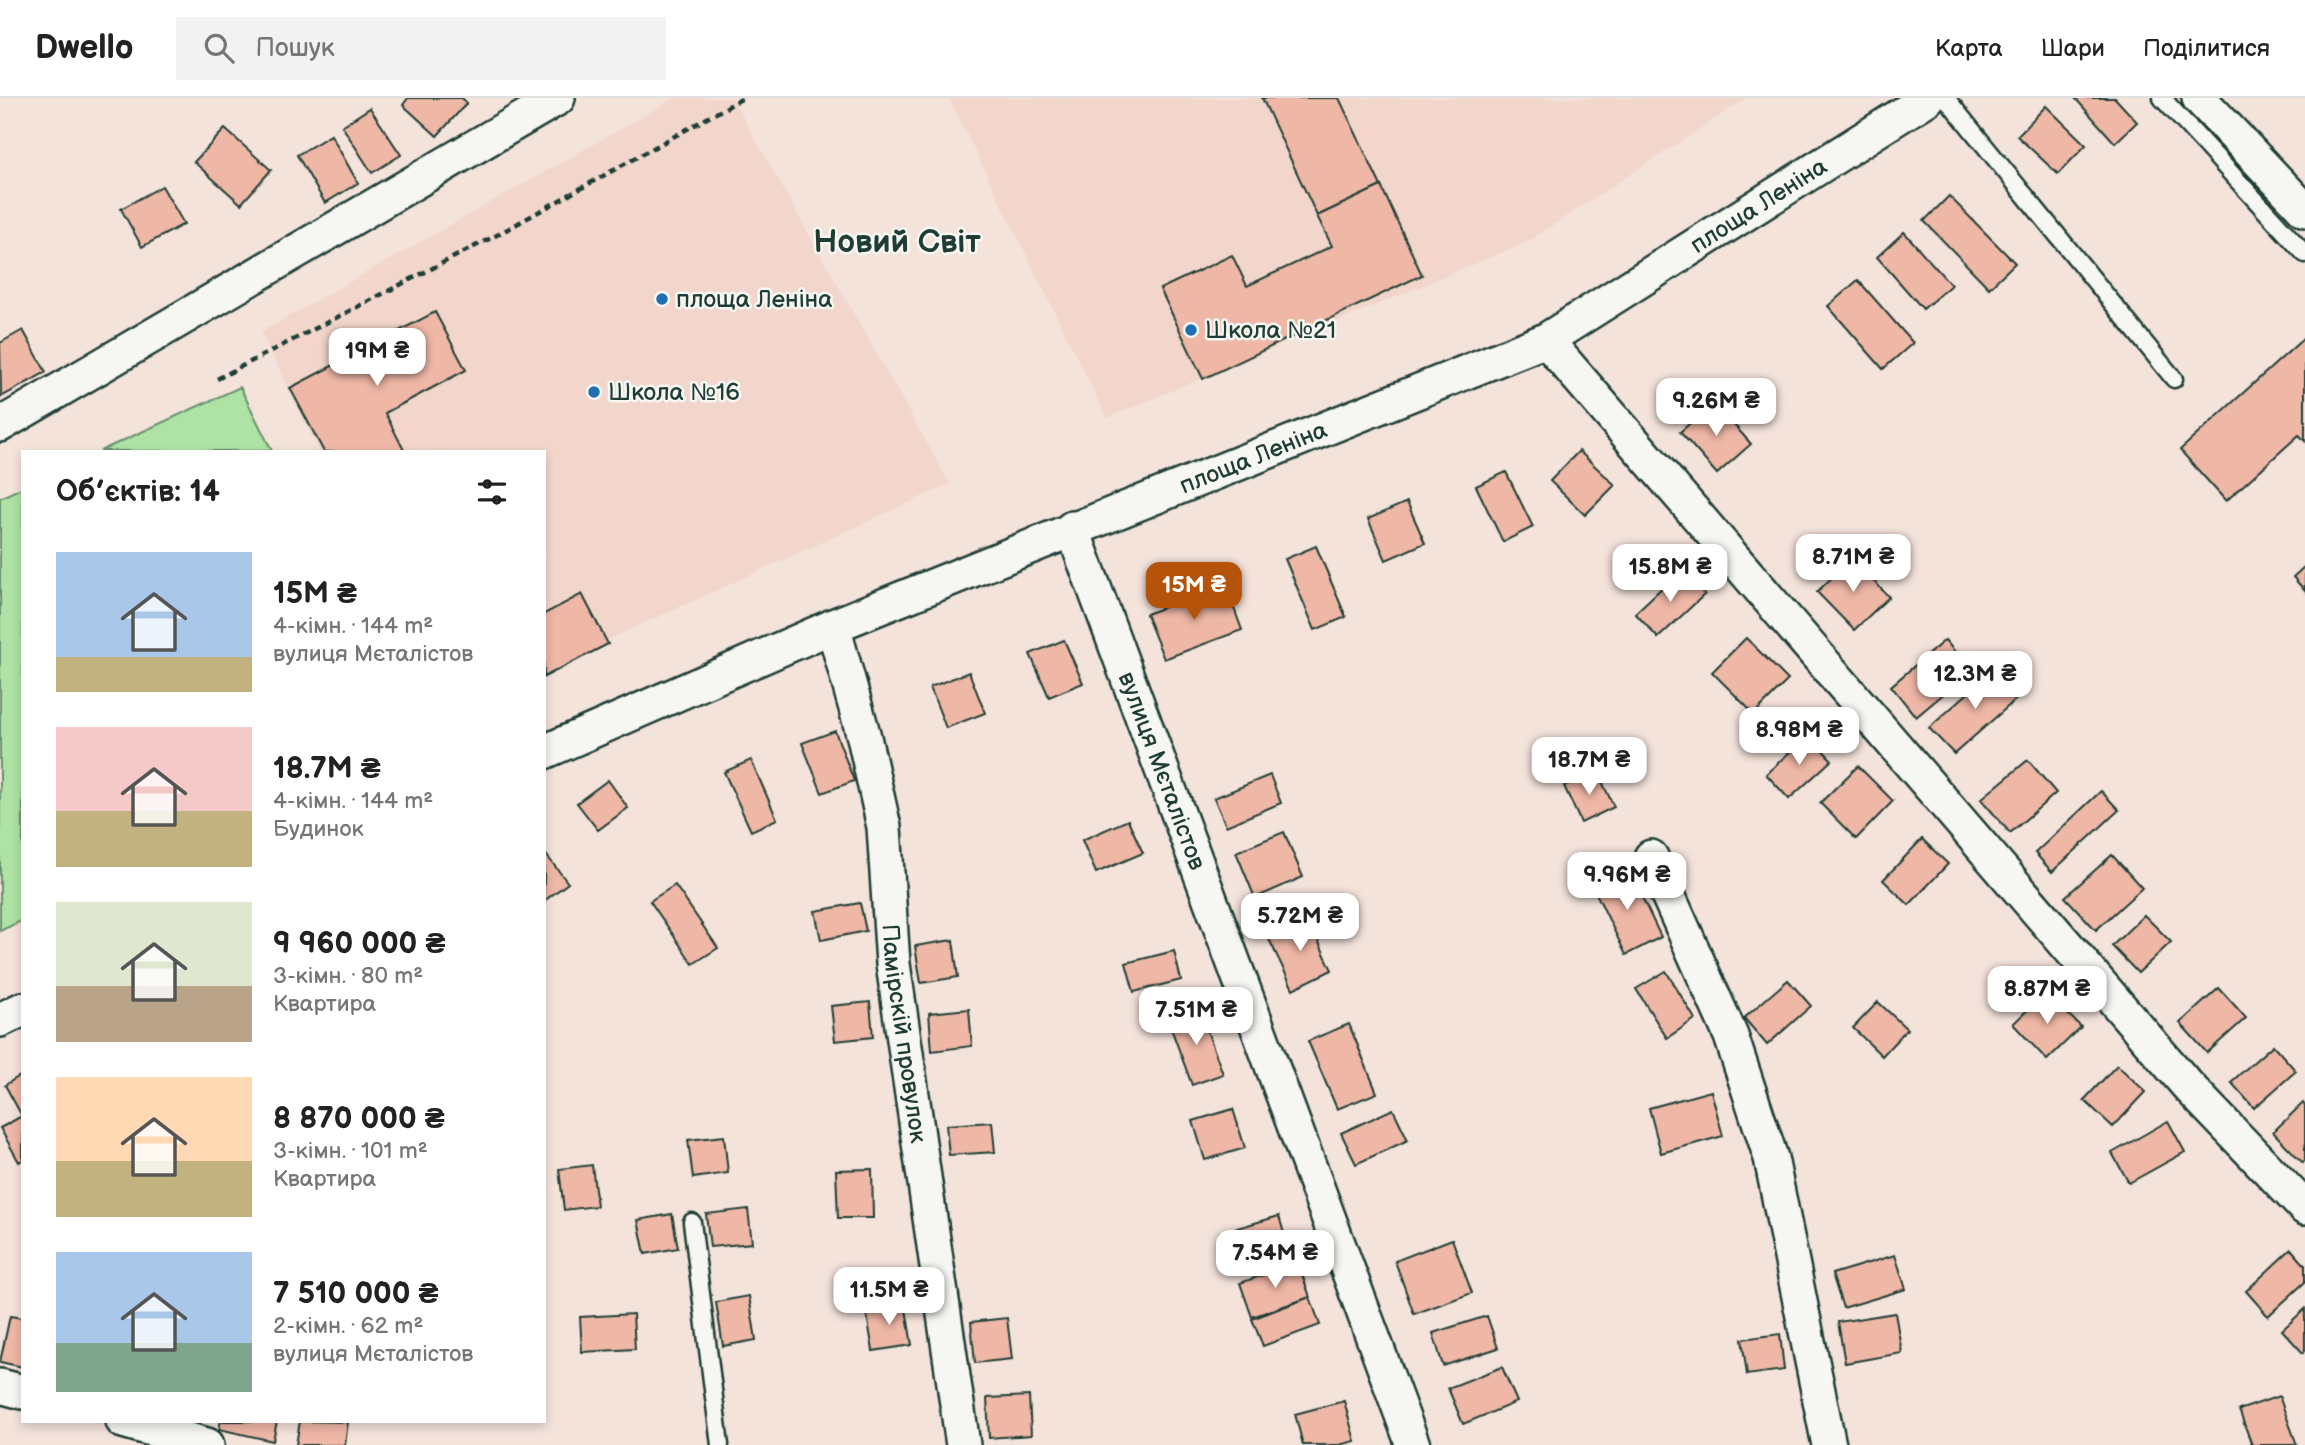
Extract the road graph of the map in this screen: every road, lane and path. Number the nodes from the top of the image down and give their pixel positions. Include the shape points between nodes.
1 (558, 98) edge
2 (743, 98) edge
3 (1928, 98) edge
4 (1946, 98) edge
5 (2162, 98) edge
6 (2199, 98) edge
7 (2305, 210) edge
8 (2305, 254) edge
9 (1546, 340) junction
10 (217, 379) dead end
11 (2174, 379) dead end
12 (0, 425) edge
13 (1072, 528) junction
14 (833, 626) junction
15 (546, 751) edge
16 (1651, 856) dead end
17 (21, 1010) edge
18 (0, 1020) edge
19 (2305, 1208) edge
20 (692, 1222) dead end
21 (0, 1386) edge
22 (21, 1391) edge
23 (130, 1423) edge
24 (1408, 1443) edge
25 (207, 1445) edge
26 (720, 1445) edge
27 (963, 1445) edge
28 (1829, 1445) edge

1 - 12 street
2 - 10 path via 497,235
3 - 9 street, площа Леніна
4 - 11 lane
5 - 8 lane
6 - 7 street
9 - 13 street, площа Леніна
9 - 19 street via 2188,1086
13 - 14 street, площа Леніна
13 - 24 street, вулиця Мєталістов
14 - 15 street, площа Леніна
14 - 27 street, Памірскій провулок via 884,827 893,964
16 - 28 street via 1731,1036 1771,1158
17 - 18 street
20 - 26 lane
21 - 22 street
23 - 25 street

